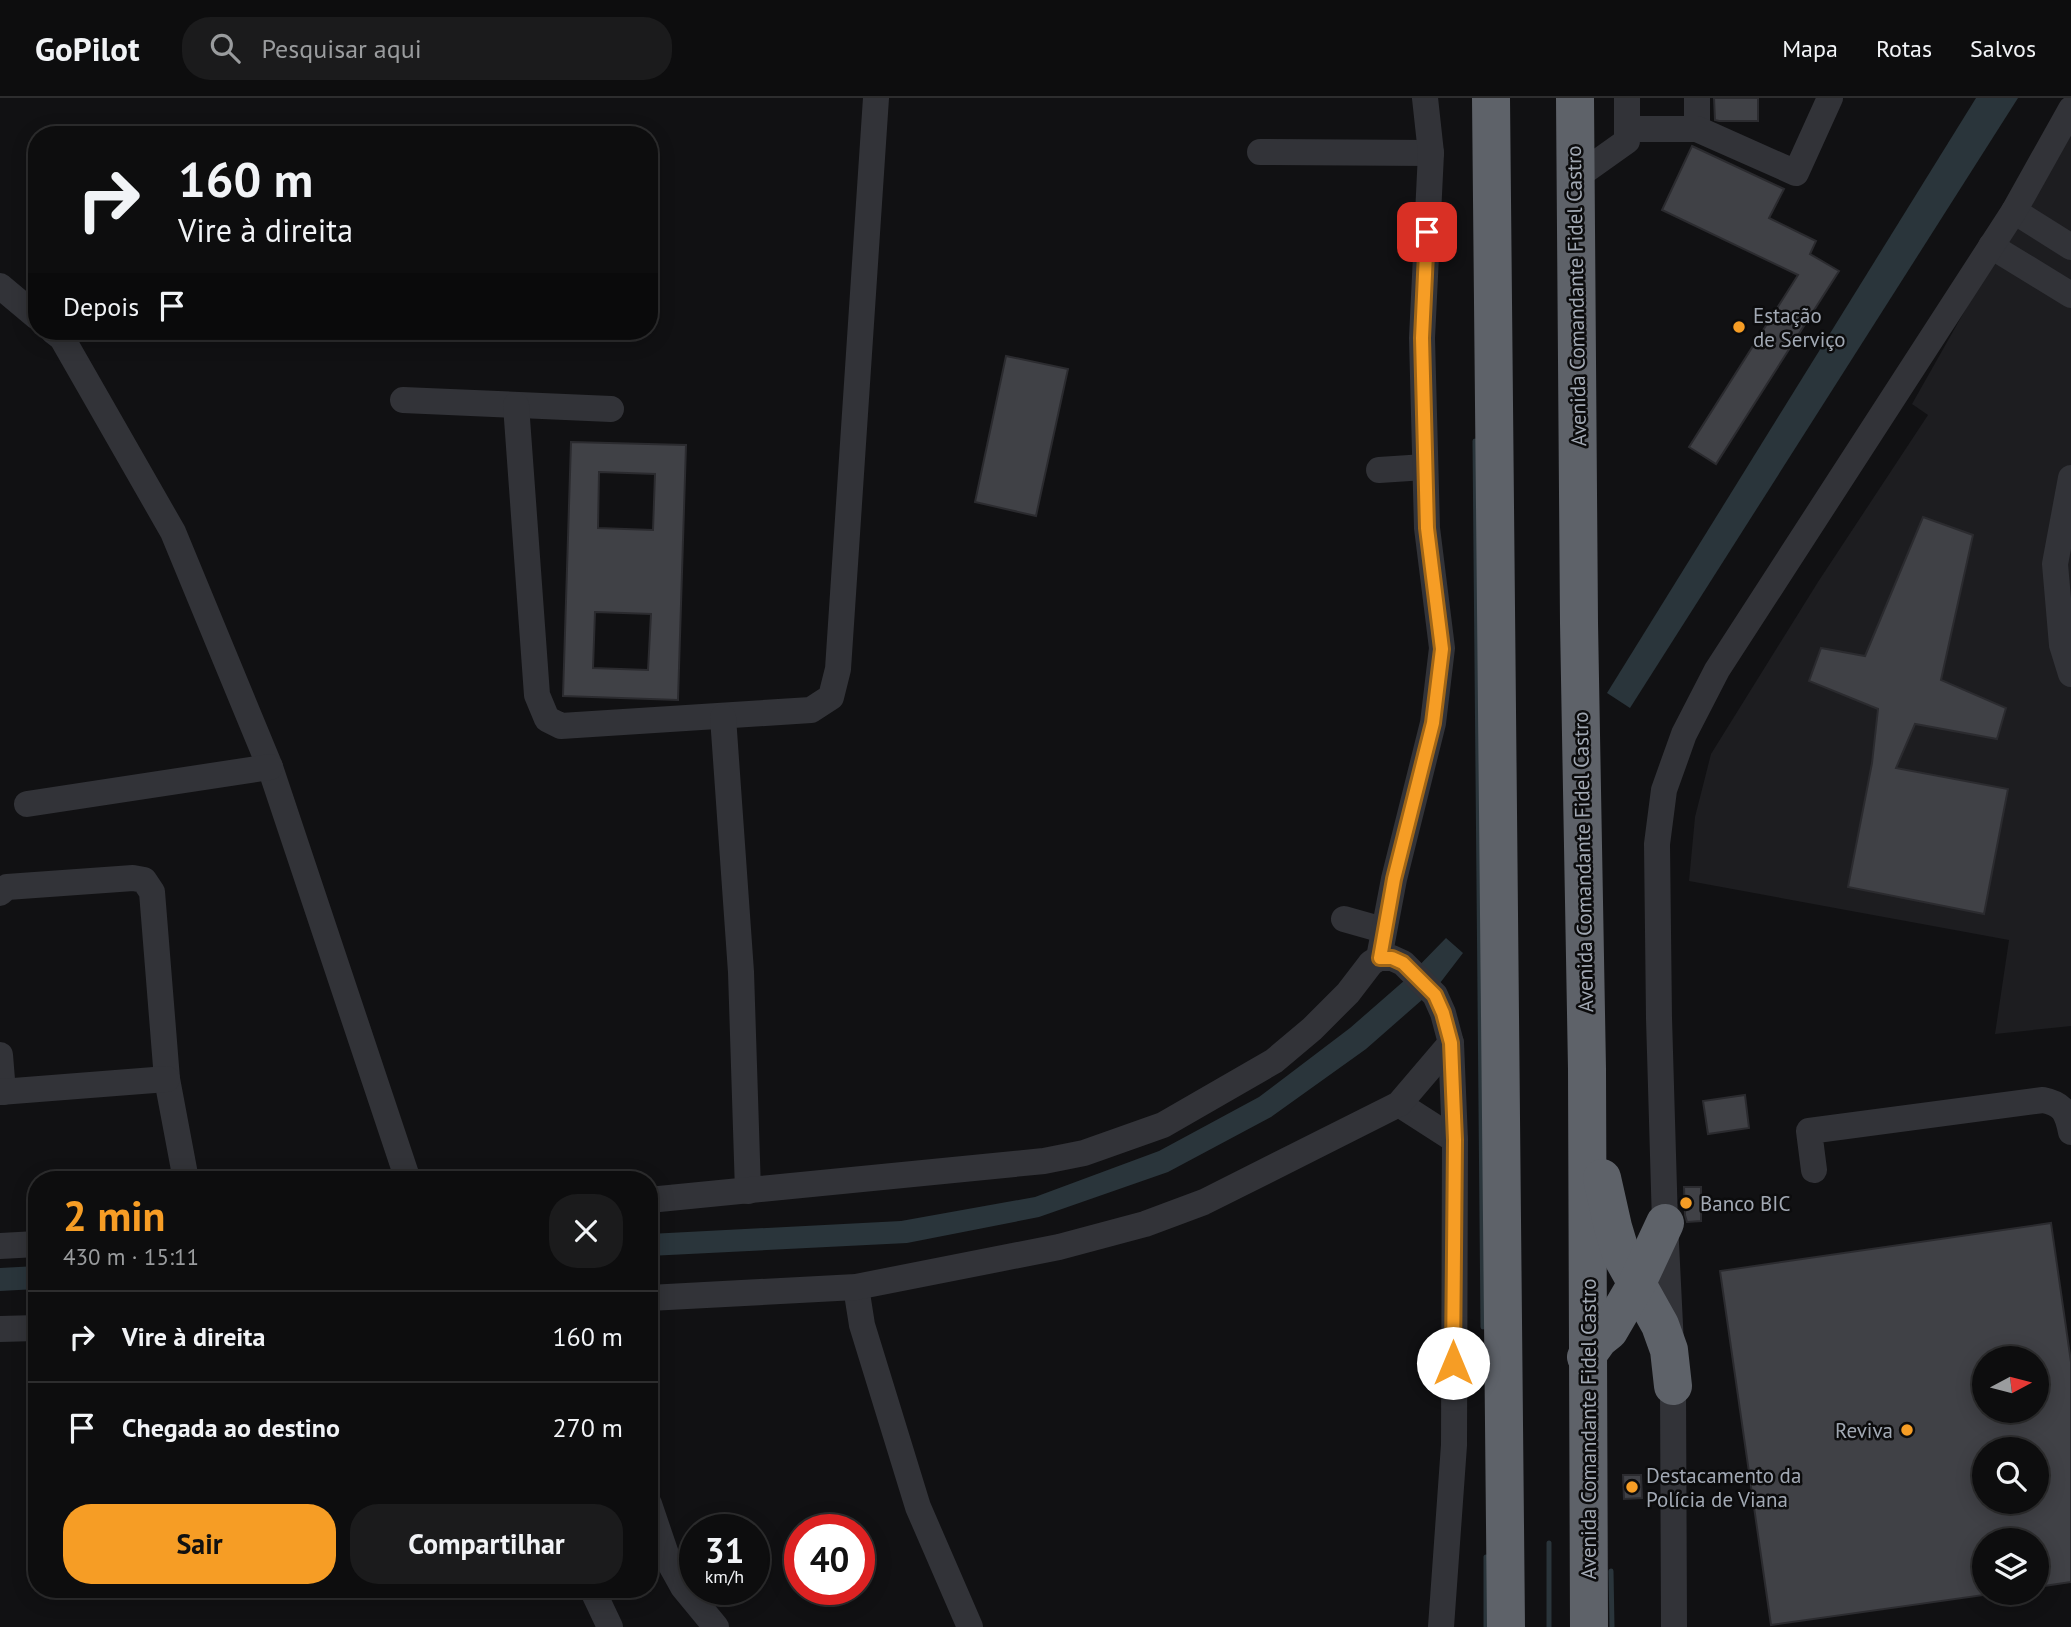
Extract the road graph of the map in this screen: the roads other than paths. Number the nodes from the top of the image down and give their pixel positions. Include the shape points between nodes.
1 (876, 98) edge
2 (1425, 98) edge
3 (1490, 98) edge
4 (1575, 98) edge
5 (1627, 98) edge
6 (1697, 98) edge
7 (1830, 98) edge
8 (2071, 110) edge
9 (1627, 129) junction
10 (1697, 129) junction
11 (1260, 152) dead end
12 (1431, 153) junction
13 (1575, 178) junction
14 (2014, 211) junction
15 (1991, 246) junction
16 (2071, 247) edge
17 (0, 286) edge
18 (2071, 295) edge
19 (28, 309) edge
20 (63, 340) edge
21 (403, 400) dead end
22 (516, 405) junction
23 (611, 409) dead end
24 (1425, 467) junction
25 (1379, 470) dead end
26 (2071, 478) edge
27 (2071, 674) edge
28 (723, 716) junction
29 (270, 767) junction
30 (27, 804) dead end
31 (0, 893) edge
32 (1344, 919) dead end
33 (1383, 930) junction
34 (1391, 960) junction
35 (1451, 1043) junction
36 (0, 1055) edge
37 (1587, 1069) junction
38 (167, 1079) junction
39 (2, 1092) edge
40 (1399, 1104) junction
41 (2071, 1132) edge
42 (1455, 1140) junction
43 (1814, 1170) dead end
44 (184, 1171) edge
45 (405, 1171) edge
46 (748, 1191) junction
47 (658, 1199) edge
48 (1665, 1223) junction
49 (28, 1244) edge
50 (0, 1246) edge
51 (1637, 1283) junction
52 (856, 1287) junction
53 (658, 1298) edge
54 (28, 1328) edge
55 (0, 1329) edge
56 (1598, 1344) junction
57 (1453, 1363) junction
58 (1504, 1363) junction
59 (1671, 1368) junction
60 (658, 1531) edge
61 (596, 1598) edge
62 (610, 1627) edge
63 (716, 1627) edge
64 (970, 1627) edge
65 (1441, 1627) edge
66 (1506, 1627) edge
67 (1589, 1627) edge
68 (1674, 1627) edge

1 - 28 street via 838,669 831,697 811,710
2 - 12 street
3 - 58 highway
4 - 13 highway, Avenida Comandante Fidel Castro
5 - 9 street
6 - 10 street
7 - 10 street via 1796,173
8 - 14 street
9 - 10 street
9 - 13 street via 1627,141
11 - 12 street
12 - 24 street via 1422,338
13 - 37 highway, Avenida Comandante Fidel Castro
14 - 15 street
14 - 16 street
15 - 18 street
15 - 48 street via 1717,670 1684,734 1664,790 1657,844
17 - 19 street
20 - 29 street via 173,532
21 - 22 street
22 - 23 street
22 - 28 street via 537,695 547,719 561,726
24 - 25 street
24 - 33 street via 1427,528 1420,576 1442,649 1433,723
26 - 27 street via 2055,564 2062,645
28 - 46 street via 741,972
29 - 30 street
29 - 45 street
31 - 38 street via 7,887 144,880 152,892
32 - 33 street
33 - 34 street
34 - 35 street via 1435,995
34 - 46 street via 1371,963 1312,1030 1274,1061 1163,1125 1130,1138 1044,1161
35 - 40 street
35 - 42 street
36 - 39 street
37 - 51 highway via 1596,1148 1613,1227
37 - 56 highway, Avenida Comandante Fidel Castro
38 - 39 street
38 - 44 street
40 - 42 street
40 - 52 street via 1204,1202 1145,1224 1059,1247
41 - 43 street via 2065,1112 2056,1103 2043,1100 1809,1131
42 - 57 street
46 - 47 street
48 - 51 highway
48 - 59 street
49 - 50 street
51 - 56 highway
51 - 59 highway via 1660,1325
52 - 53 street
52 - 64 street via 862,1325 918,1507
54 - 55 street
56 - 59 highway via 1621,1325 1644,1324 1660,1337
56 - 67 highway, Avenida Comandante Fidel Castro
57 - 58 street
57 - 65 street via 1454,1445
58 - 66 highway
59 - 68 street
60 - 63 street via 683,1587
61 - 62 street

